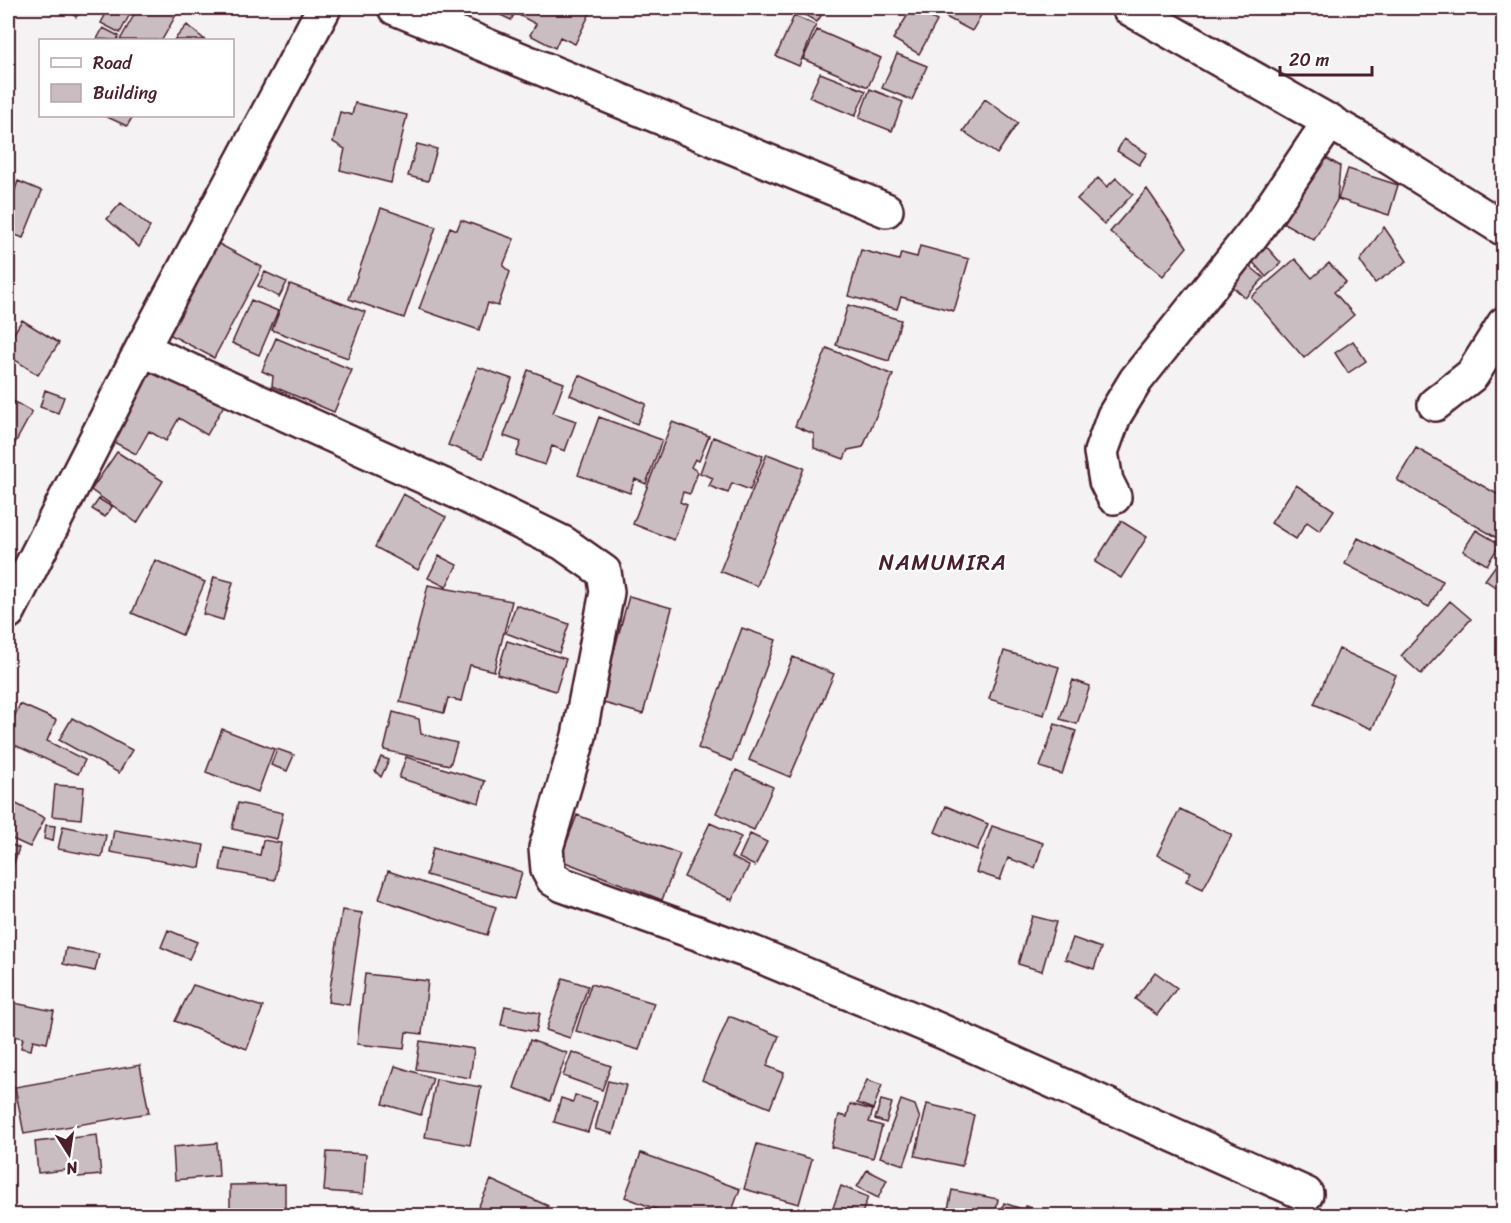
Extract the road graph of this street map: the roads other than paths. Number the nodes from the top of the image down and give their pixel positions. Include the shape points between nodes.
1 (324, 8) edge
2 (395, 8) edge
3 (1129, 8) edge
4 (1330, 121) junction
5 (886, 210) dead end
6 (1503, 229) edge
7 (1503, 324) edge
8 (142, 350) junction
9 (1435, 404) dead end
10 (1114, 497) dead end
11 (8, 612) edge
12 (1306, 1194) dead end

1 - 8 street
2 - 5 street
3 - 4 street
4 - 6 street
4 - 10 street via 1259,226 1136,380 1114,416 1101,452 1106,481
7 - 9 street via 1472,375
8 - 11 street
8 - 12 street via 471,498 563,543 604,572 607,592 579,735 546,848 553,879 753,953 941,1031

